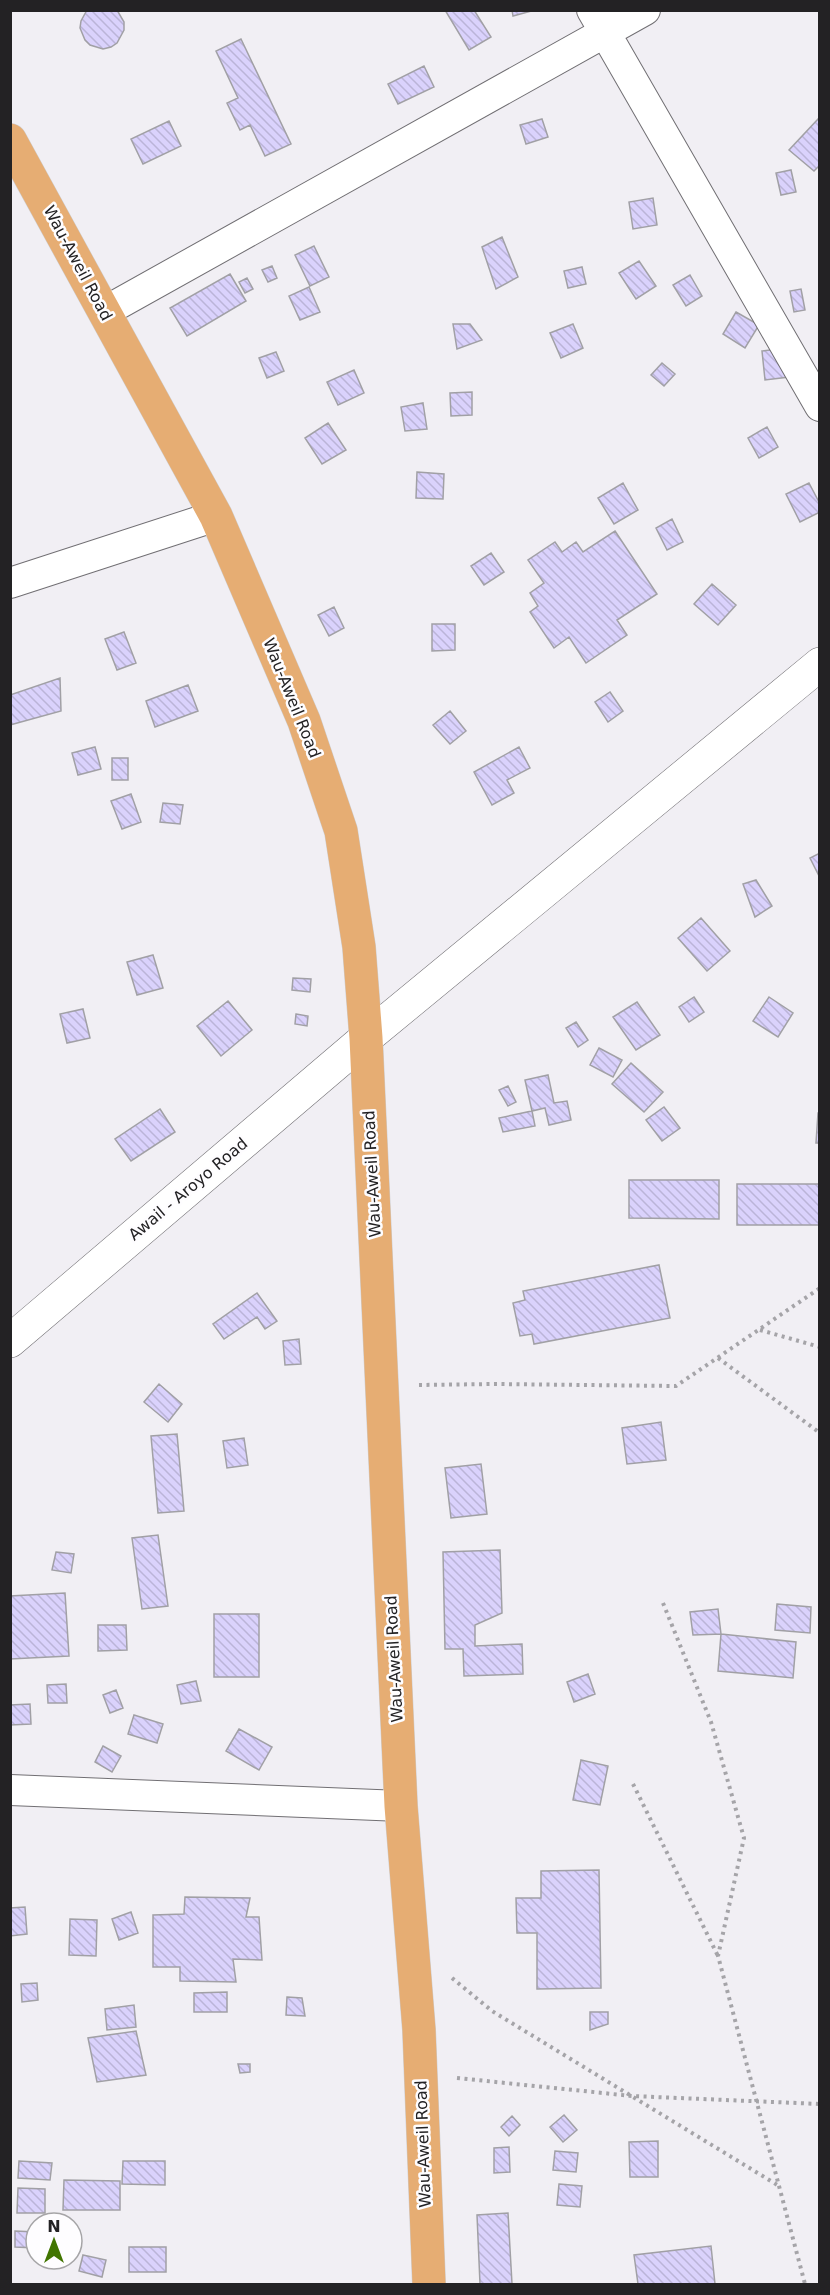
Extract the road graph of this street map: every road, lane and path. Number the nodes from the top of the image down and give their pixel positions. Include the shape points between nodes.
1 (645, 10) edge
2 (599, 22) edge
3 (10, 140) edge
4 (104, 312) junction
5 (819, 406) edge
6 (216, 516) junction
7 (10, 583) edge
8 (819, 664) edge
9 (366, 1038) junction
10 (819, 1288) edge
11 (759, 1330) junction
12 (10, 1341) edge
13 (819, 1347) edge
14 (718, 1358) junction
15 (382, 1386) junction
16 (819, 1433) edge
17 (663, 1603) dead end
18 (633, 1784) dead end
19 (10, 1790) edge
20 (401, 1806) junction
21 (412, 1945) junction
22 (718, 1956) junction
23 (421, 2074) junction
24 (632, 2096) junction
25 (756, 2101) junction
26 (819, 2104) edge
27 (779, 2186) junction
28 (429, 2284) edge
29 (805, 2284) edge

1 - 2 street
2 - 4 street
2 - 5 street
3 - 4 main road, Wau-Aweil Road
4 - 6 main road, Wau-Aweil Road
6 - 7 street
6 - 9 main road, Wau-Aweil Road via 304,721 340,831 359,947
8 - 9 street, Awail - Aroyo Road
9 - 12 street, Awail - Aroyo Road
9 - 15 main road, Wau-Aweil Road
10 - 11 path
11 - 13 path
11 - 14 path
14 - 15 path via 676,1386
14 - 16 path
15 - 20 main road, Wau-Aweil Road
17 - 22 path via 711,1722 744,1838
18 - 22 path
19 - 20 street
20 - 21 main road, Wau-Aweil Road
21 - 23 main road, Wau-Aweil Road
21 - 24 path via 492,2011
22 - 25 path
23 - 24 path
23 - 28 main road, Wau-Aweil Road
24 - 25 path
24 - 27 path
25 - 26 path
25 - 27 path
27 - 29 path

